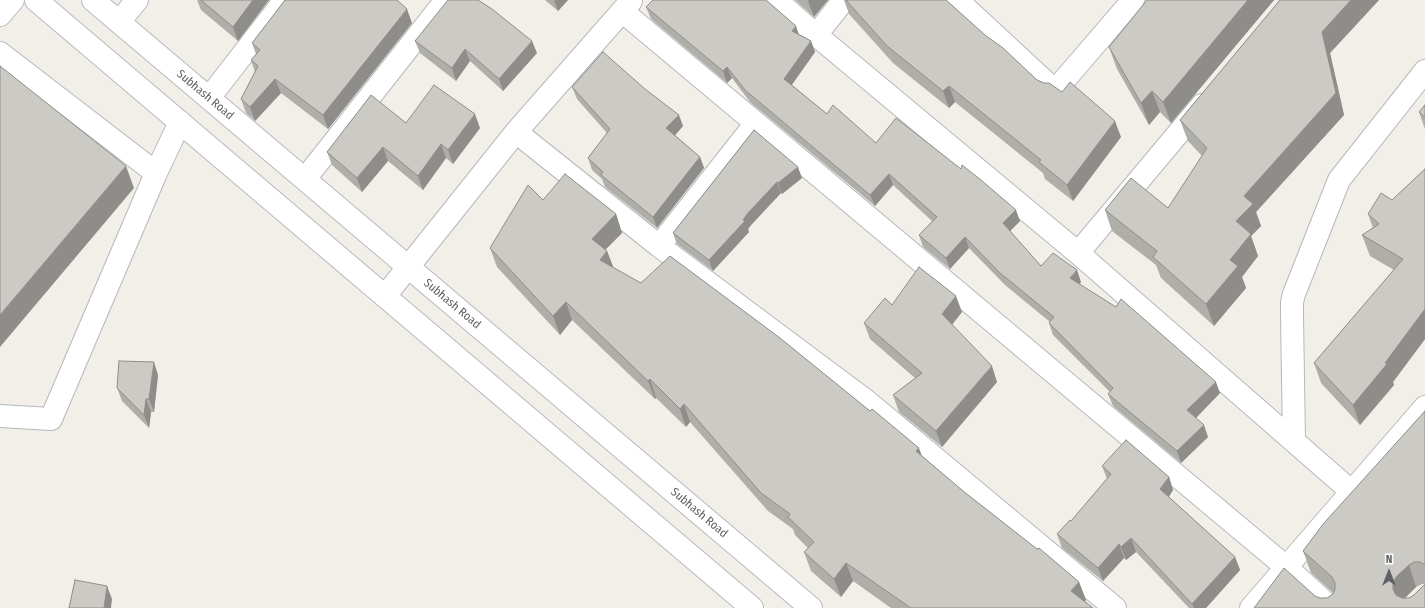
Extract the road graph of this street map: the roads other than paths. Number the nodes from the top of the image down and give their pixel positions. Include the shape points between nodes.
1 (13, 0) edge
2 (36, 0) edge
3 (93, 0) edge
4 (137, 0) edge
5 (285, 0) edge
6 (446, 0) edge
7 (776, 0) edge
8 (844, 0) edge
9 (957, 0) edge
10 (1133, 0) edge
11 (627, 6) edge
12 (0, 15) edge
13 (119, 22) junction
14 (816, 35) junction
15 (0, 53) edge
16 (1425, 71) edge
17 (1214, 90) edge
18 (209, 98) junction
19 (180, 122) junction
20 (756, 124) junction
21 (516, 132) junction
22 (156, 173) junction
23 (305, 180) junction
24 (659, 246) junction
25 (1078, 253) junction
26 (409, 268) junction
27 (385, 296) junction
28 (1425, 408) edge
29 (0, 416) edge
30 (1294, 441) junction
31 (1352, 492) junction
32 (1286, 567) junction
33 (752, 608) edge
34 (811, 608) edge
35 (1116, 608) edge
36 (1251, 608) edge
37 (1331, 608) edge

1 - 12 street
2 - 19 street
3 - 13 street, Subhash Road
4 - 13 street
5 - 18 street
6 - 23 street
7 - 14 street
8 - 14 street
9 - 10 street via 1051,87 1056,87
11 - 20 street
11 - 21 street
13 - 18 street, Subhash Road
14 - 25 street
15 - 22 street
16 - 30 street via 1339,180 1294,294
17 - 25 street
18 - 23 street, Subhash Road
19 - 22 street
19 - 27 street
20 - 24 street
20 - 32 street
21 - 24 street
21 - 26 street
22 - 29 street via 51,419
23 - 26 street, Subhash Road
24 - 35 street via 864,399
25 - 30 street
26 - 27 street
26 - 34 street, Subhash Road
27 - 33 street
28 - 31 street
30 - 31 street
31 - 32 street
32 - 36 street
32 - 37 street

